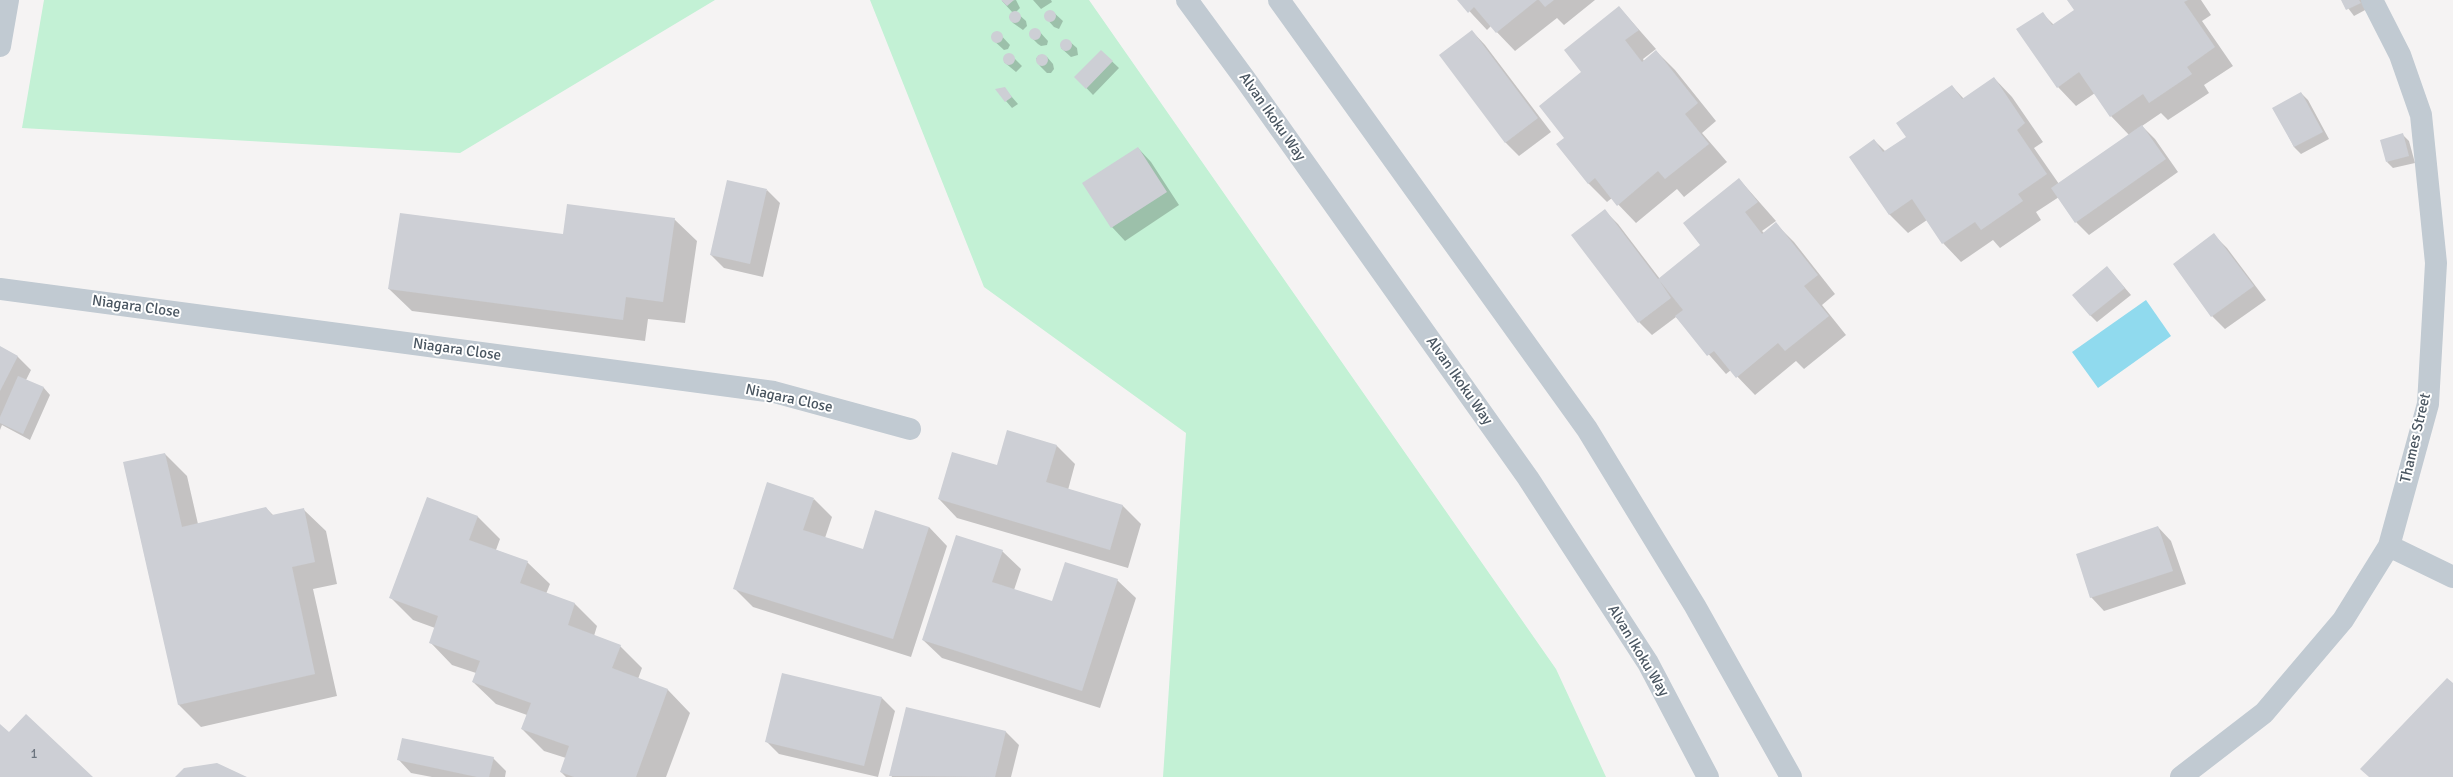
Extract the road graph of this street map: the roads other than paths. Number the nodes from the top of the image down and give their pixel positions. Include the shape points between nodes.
1 (8, 0) edge
2 (1187, 0) edge
3 (1279, 0) edge
4 (2372, 0) edge
5 (0, 46) edge
6 (0, 289) edge
7 (910, 429) dead end
8 (2389, 546) junction
9 (2453, 577) edge
10 (1708, 777) edge
11 (1791, 777) edge
12 (2181, 777) edge

1 - 5 street
2 - 10 street, Alvan Ikoku Way via 1528,478 1648,662
3 - 11 street via 1587,428 1695,606
4 - 8 street, Thames Street via 2400,55 2421,115 2436,263 2428,404
6 - 7 street, Niagara Close via 774,392
8 - 9 street
8 - 12 street, Thames Street via 2343,620 2264,713

